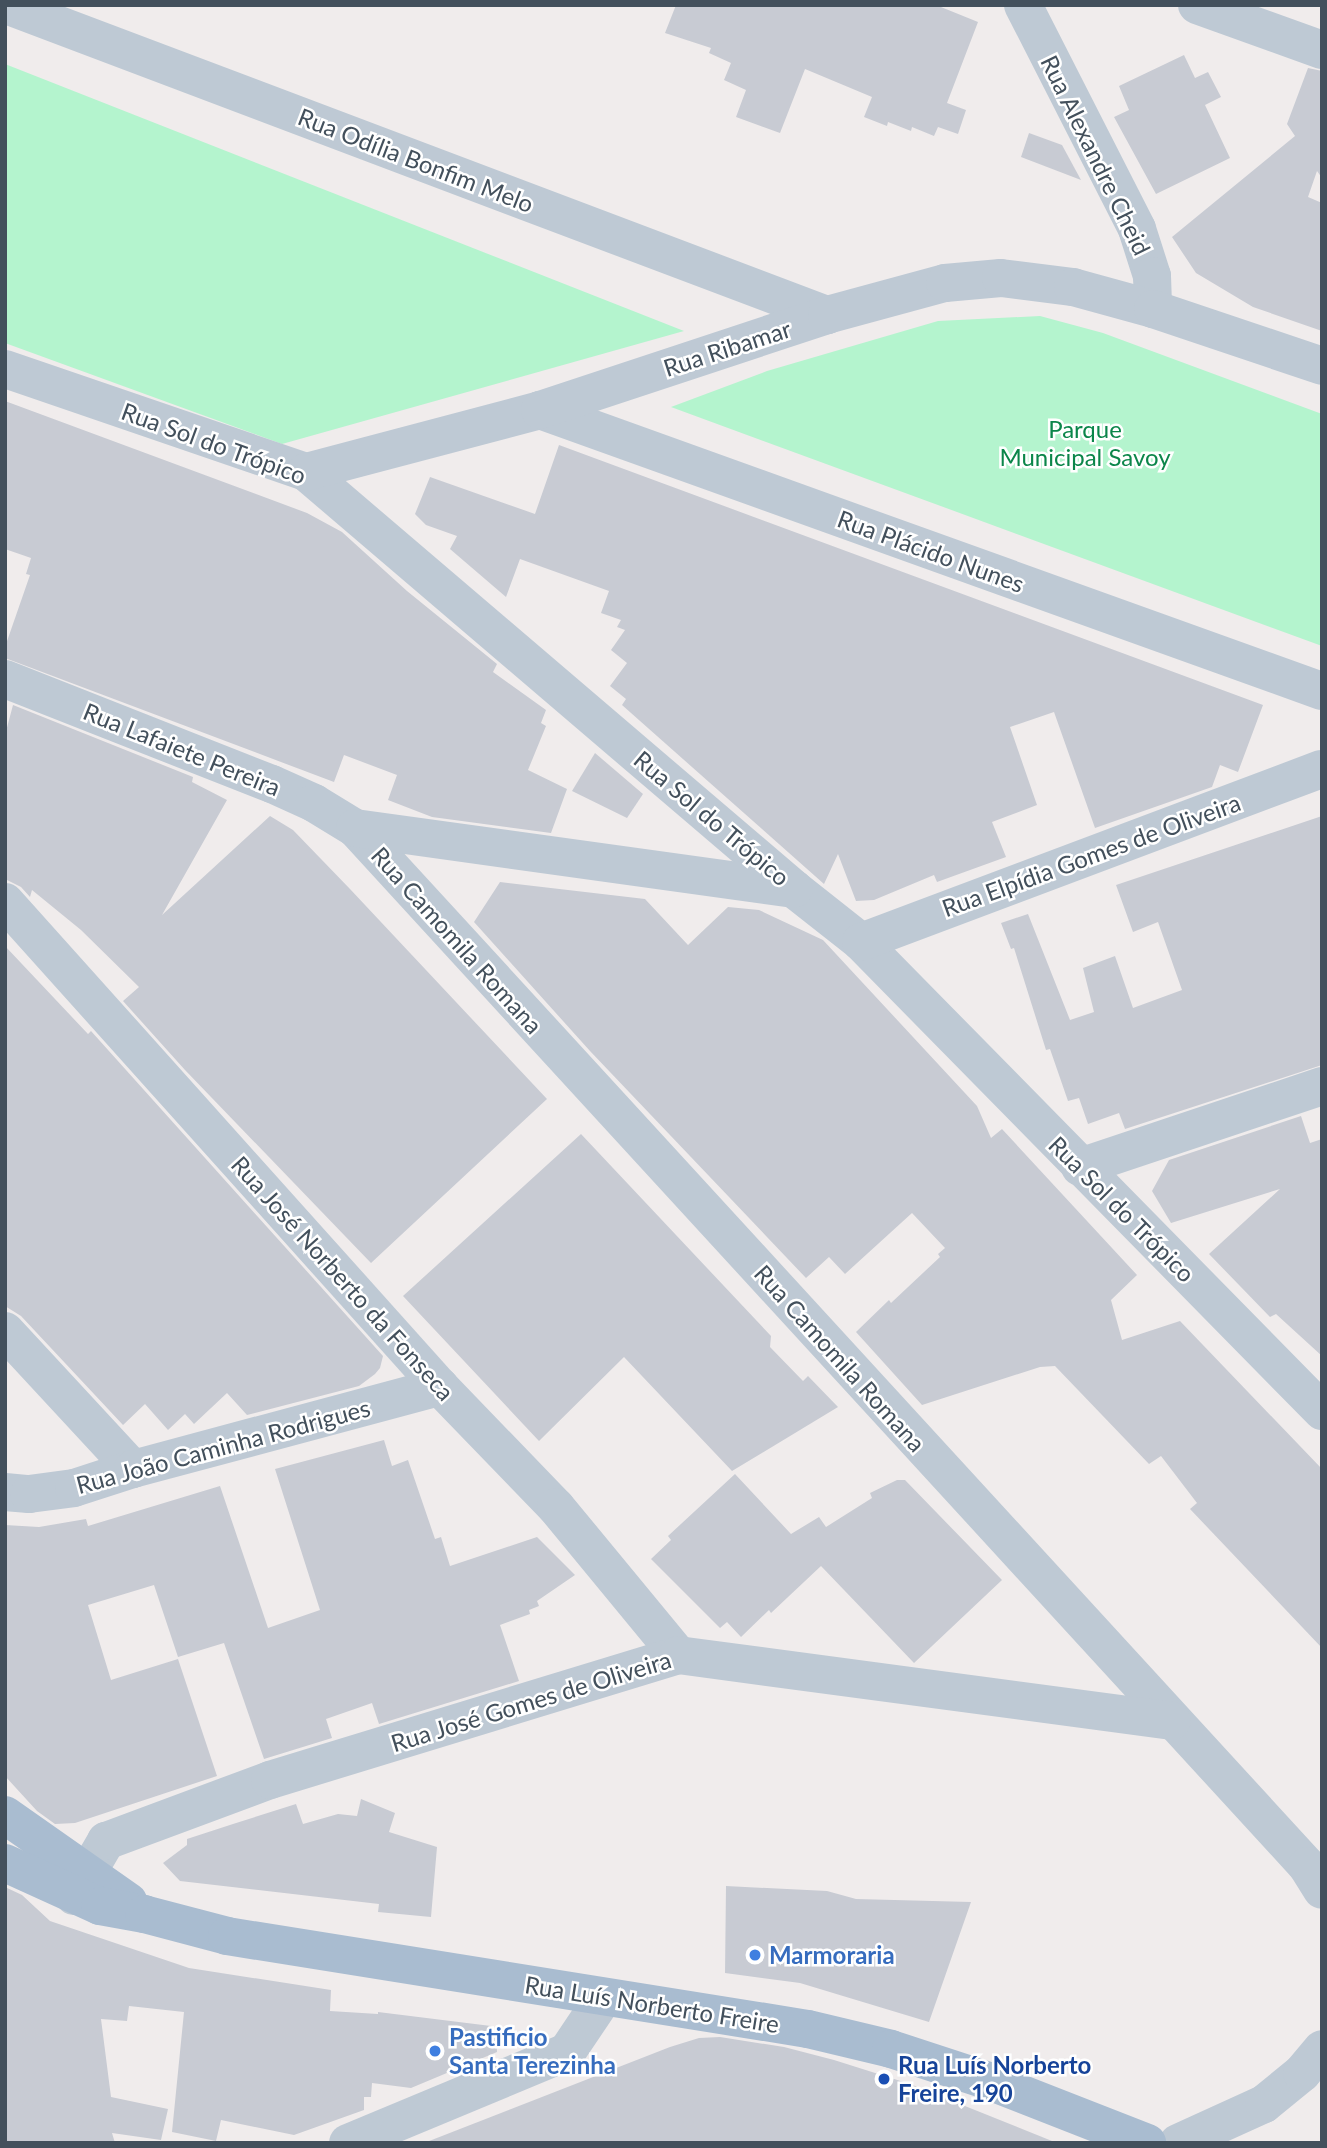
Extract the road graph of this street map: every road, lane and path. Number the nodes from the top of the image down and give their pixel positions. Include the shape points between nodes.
1 (6, 5) edge
2 (1196, 5) edge
3 (1019, 7) edge
4 (1322, 50) edge
5 (1153, 309) junction
6 (827, 315) junction
7 (1322, 366) edge
8 (5, 369) edge
9 (540, 410) junction
10 (306, 472) junction
11 (5, 679) edge
12 (1322, 691) edge
13 (1322, 769) edge
14 (355, 828) junction
15 (794, 889) junction
16 (5, 902) edge
17 (861, 942) junction
18 (1322, 1086) edge
19 (1080, 1167) junction
20 (5, 1331) edge
21 (440, 1387) junction
22 (1322, 1411) edge
23 (133, 1469) junction
24 (5, 1492) edge
25 (678, 1655) junction
26 (1172, 1721) junction
27 (12, 1829) edge
28 (5, 1863) edge
29 (81, 1884) junction
30 (1322, 1890) edge
31 (604, 1997) junction
32 (1322, 2049) edge
33 (1264, 2104) junction
34 (1085, 2129) edge
35 (348, 2143) edge
36 (1147, 2143) edge
37 (1178, 2143) edge
38 (1242, 2143) edge

1 - 6 street, Rua Odília Bonfim Melo
2 - 4 street
3 - 5 street, Rua Alexandre Cheid via 1137,229 1152,276
5 - 6 street, Rua Ribamar via 1073,287 1001,278 945,283
5 - 7 street, Rua Ribamar
6 - 9 street, Rua Ribamar
8 - 10 street, Rua Sol do Trópico
9 - 10 street, Rua Ribamar
9 - 12 street, Rua Plácido Nunes
10 - 15 street, Rua Sol do Trópico
11 - 14 street, Rua Lafaiete Pereira via 272,784
13 - 17 street, Rua Elpídia Gomes de Oliveira
14 - 15 street
14 - 26 street, Rua Camomila Romana
15 - 17 street, Rua Sol do Trópico
16 - 21 street, Rua José Norberto da Fonseca
17 - 19 street, Rua Sol do Trópico
18 - 19 street
19 - 22 street, Rua Sol do Trópico
20 - 23 street
21 - 23 street, Rua João Caminha Rodrigues
21 - 25 street, Rua José Norberto da Fonseca via 556,1507
23 - 24 street, Rua João Caminha Rodrigues via 74,1488
25 - 26 street, Rua José Gomes de Oliveira
25 - 29 street, Rua José Gomes de Oliveira via 212,1801 106,1841
26 - 30 street, Rua Camomila Romana via 1307,1866
27 - 29 main road
28 - 29 main road
29 - 31 main road, Rua Luís Norberto Freire via 144,1914 227,1936
31 - 34 main road, Rua Luís Norberto Freire via 808,2029 891,2049 989,2081
31 - 35 street via 567,2052
32 - 33 street via 1302,2073
33 - 37 street
33 - 38 street
34 - 36 main road, Rua Luís Norberto Freire

